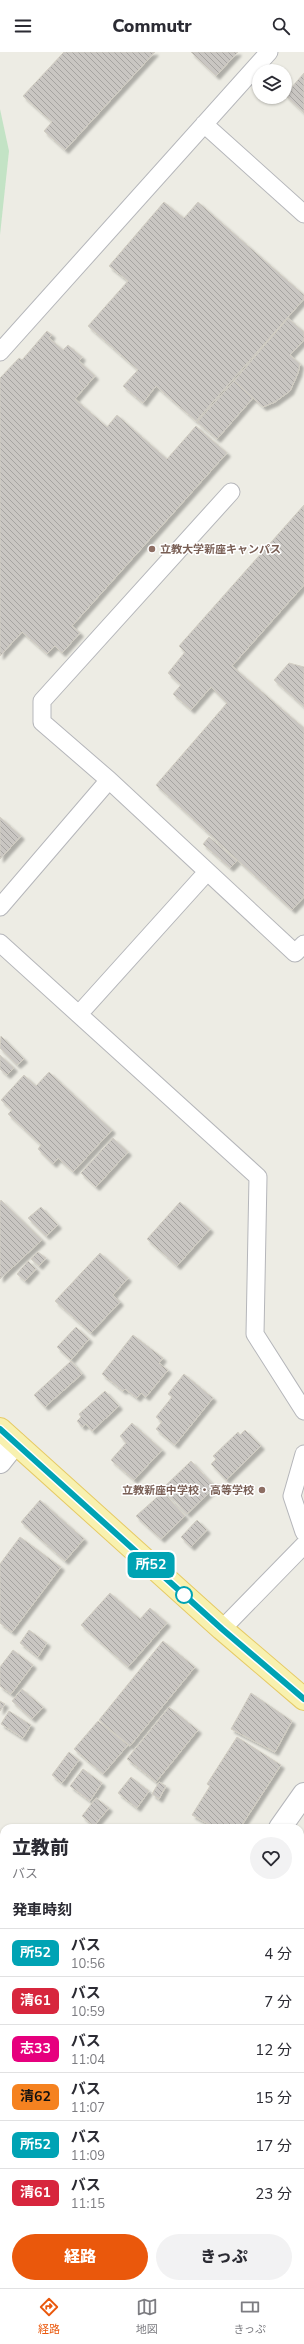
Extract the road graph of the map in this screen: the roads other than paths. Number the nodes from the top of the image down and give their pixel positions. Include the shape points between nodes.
1 (269, 52) edge
2 (204, 124) junction
3 (304, 214) edge
4 (0, 352) edge
5 (231, 492) dead end
6 (109, 780) junction
7 (207, 872) junction
8 (0, 907) edge
9 (0, 943) edge
10 (304, 944) edge
11 (79, 1014) junction
12 (304, 1410) edge
13 (7, 1436) edge
14 (304, 1454) edge
15 (0, 1462) edge
16 (304, 1532) edge
17 (304, 1545) edge
18 (222, 1629) junction
19 (304, 1699) edge
20 (304, 1794) edge
21 (283, 1824) edge

1 - 2 lane
2 - 3 lane
2 - 4 lane
5 - 6 lane via 42,700 42,722
6 - 7 lane
6 - 8 lane
7 - 10 lane via 295,953
7 - 11 lane
9 - 11 lane
11 - 12 lane via 258,1177 255,1334
13 - 15 street
13 - 18 main road
14 - 16 lane via 292,1496
17 - 18 lane
18 - 19 main road
20 - 21 street

